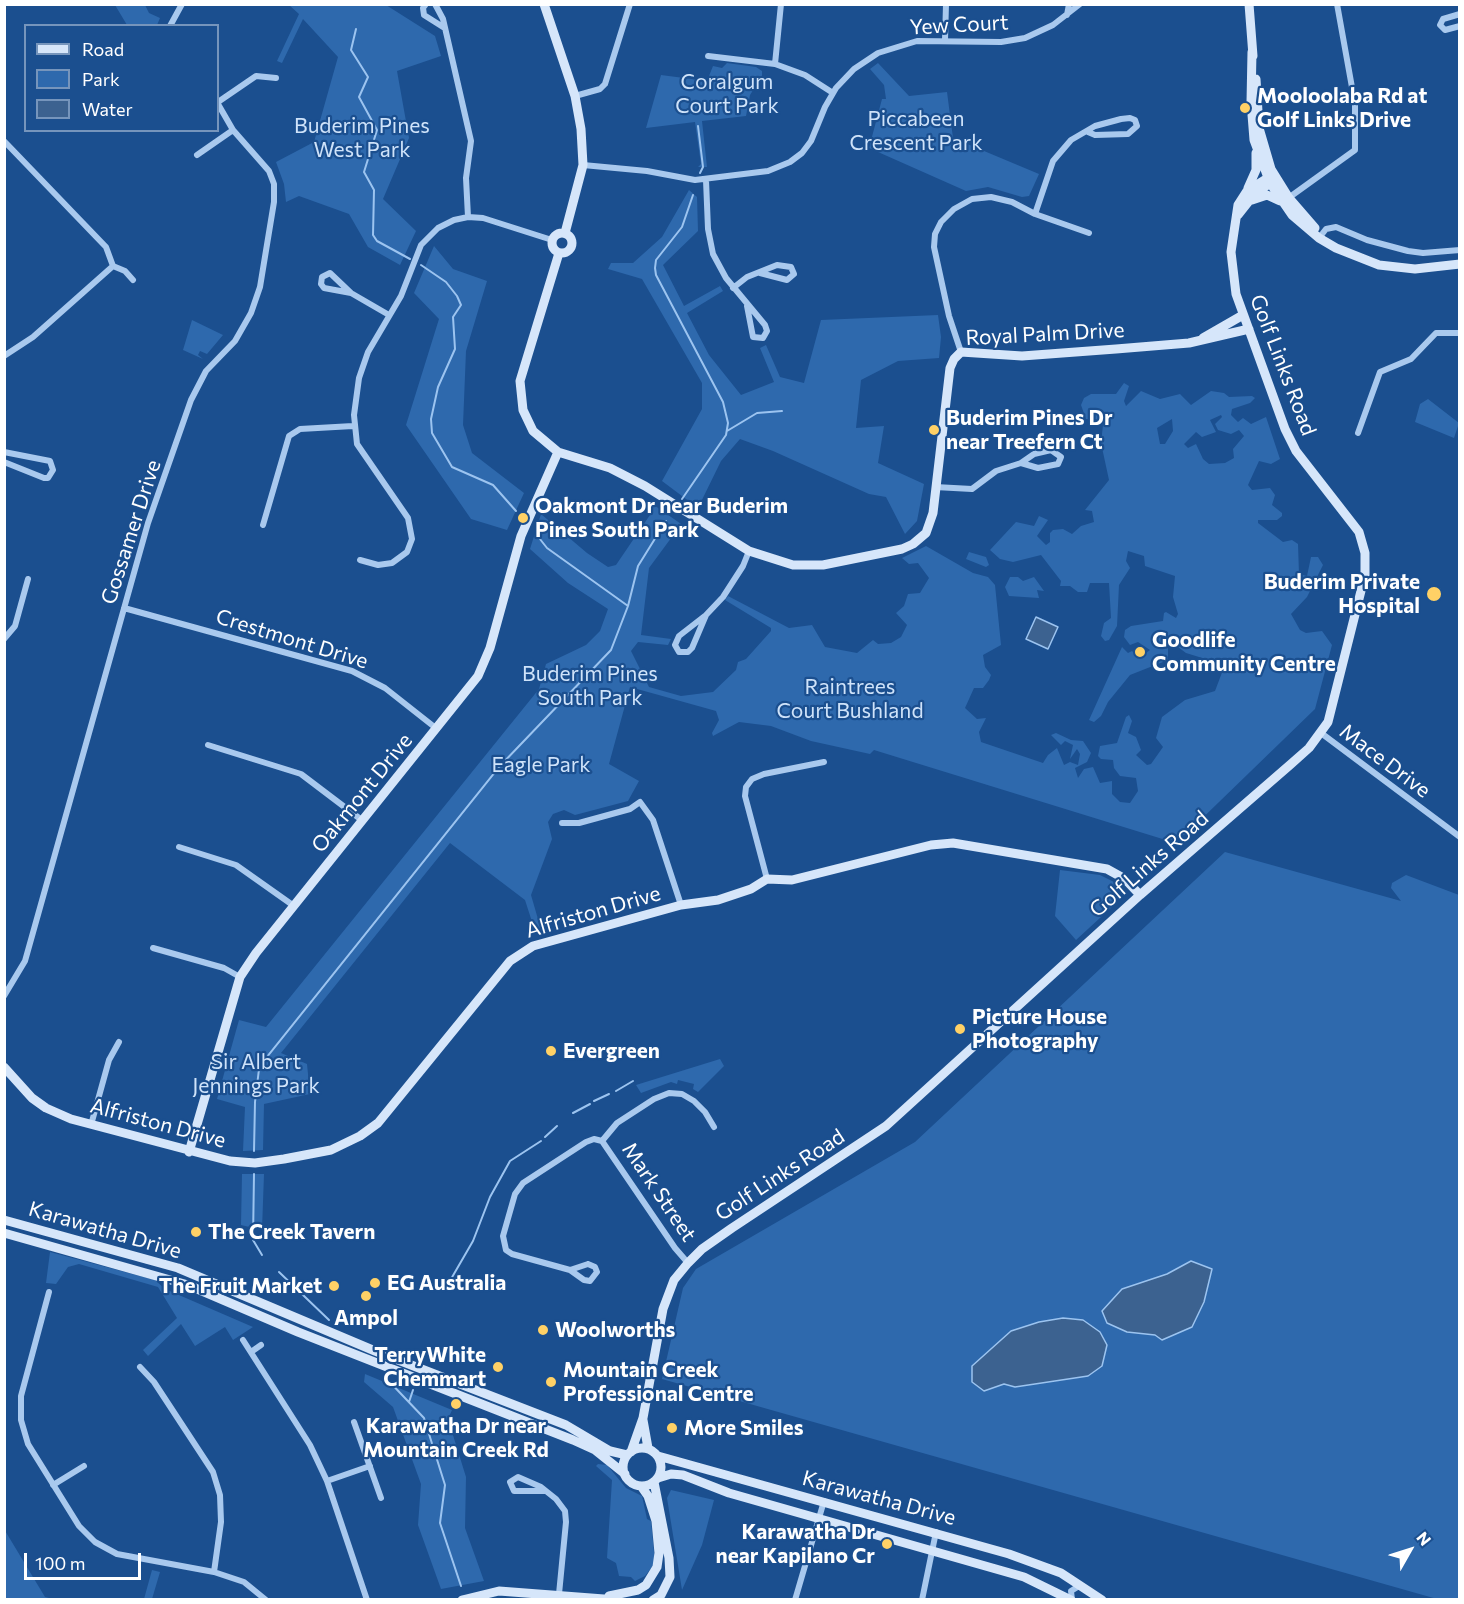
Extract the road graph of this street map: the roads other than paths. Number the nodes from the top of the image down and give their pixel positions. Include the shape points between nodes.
1 (182, 4) edge
2 (426, 4) edge
3 (435, 4) edge
4 (544, 4) edge
5 (630, 4) edge
6 (781, 4) edge
7 (946, 4) edge
8 (1069, 4) edge
9 (1080, 4) edge
10 (1250, 4) edge
11 (1337, 4) edge
12 (1460, 14) edge
13 (1067, 15) junction
14 (171, 24) edge
15 (1460, 26) edge
16 (443, 27) junction
17 (945, 40) junction
18 (1252, 52) junction
19 (708, 56) dead end
20 (775, 64) junction
21 (276, 78) dead end
22 (833, 93) junction
23 (575, 96) junction
24 (219, 102) edge
25 (219, 105) edge
26 (233, 130) junction
27 (1088, 132) junction
28 (4, 141) edge
29 (1257, 148) junction
30 (197, 154) dead end
31 (583, 165) junction
32 (1272, 178) junction
33 (706, 180) junction
34 (1246, 191) junction
35 (1286, 200) junction
36 (1247, 203) junction
37 (1035, 214) junction
38 (468, 216) junction
39 (1238, 216) junction
40 (565, 233) junction
41 (1089, 233) dead end
42 (1320, 235) junction
43 (552, 240) junction
44 (1460, 249) edge
45 (559, 253) junction
46 (1460, 264) edge
47 (112, 266) junction
48 (760, 273) junction
49 (133, 280) dead end
50 (733, 288) junction
51 (351, 293) junction
52 (747, 306) junction
53 (389, 315) junction
54 (1244, 315) junction
55 (1249, 329) junction
56 (1460, 333) edge
57 (1203, 338) junction
58 (962, 352) junction
59 (4, 356) edge
60 (353, 426) junction
61 (1358, 433) dead end
62 (4, 452) edge
63 (558, 452) junction
64 (4, 462) edge
65 (1021, 463) junction
66 (935, 487) junction
67 (263, 525) dead end
68 (749, 551) junction
69 (360, 560) dead end
70 (28, 579) dead end
71 (124, 608) junction
72 (706, 615) junction
73 (4, 639) edge
74 (437, 729) junction
75 (1321, 733) junction
76 (208, 745) dead end
77 (824, 762) dead end
78 (363, 821) junction
79 (562, 823) dead end
80 (1460, 837) edge
81 (179, 848) dead end
82 (767, 879) junction
83 (1140, 895) junction
84 (681, 905) junction
85 (294, 906) junction
86 (153, 948) dead end
87 (240, 977) junction
88 (4, 996) edge
89 (119, 1042) dead end
90 (4, 1067) edge
91 (91, 1125) junction
92 (714, 1127) dead end
93 (602, 1141) junction
94 (189, 1152) junction
95 (4, 1220) edge
96 (4, 1233) edge
97 (688, 1263) junction
98 (570, 1270) dead end
99 (49, 1292) dead end
100 (243, 1340) dead end
101 (261, 1345) dead end
102 (251, 1352) junction
103 (140, 1367) dead end
104 (643, 1418) junction
105 (354, 1422) dead end
106 (648, 1448) junction
107 (629, 1453) junction
108 (658, 1456) junction
109 (84, 1466) dead end
110 (370, 1466) junction
111 (625, 1474) junction
112 (656, 1480) junction
113 (327, 1481) junction
114 (53, 1485) junction
115 (641, 1486) junction
116 (545, 1491) junction
117 (381, 1498) dead end
118 (824, 1501) junction
119 (819, 1519) junction
120 (936, 1532) junction
121 (930, 1550) junction
122 (214, 1572) junction
123 (1086, 1587) junction
124 (559, 1594) junction
125 (570, 1597) edge
126 (601, 1597) junction
127 (266, 1599) edge
128 (367, 1599) edge
129 (462, 1599) edge
130 (617, 1599) edge
131 (653, 1599) edge
132 (795, 1599) edge
133 (921, 1599) edge
134 (1072, 1599) edge
135 (1102, 1599) edge

1 - 14 street
2 - 16 street via 424,15
3 - 16 street
4 - 23 main road
5 - 23 street via 605,84
6 - 20 street
7 - 17 street
8 - 13 street
9 - 13 street, Yew Court
10 - 18 main road
11 - 35 street via 1355,104 1355,150
12 - 15 street via 1443,19 1440,26 1447,30
13 - 17 street, Yew Court via 1041,32 1016,40
16 - 38 street via 471,141 466,178
17 - 22 street, Yew Court via 904,43 878,53 849,74
18 - 29 main road via 1251,118
18 - 32 main road via 1260,128
19 - 20 street
20 - 22 street via 805,75
21 - 24 street via 256,76
22 - 33 street, Yew Court via 808,147 790,162 768,171
23 - 31 main road
25 - 26 street, Gossamer Drive
26 - 30 street
26 - 71 street, Gossamer Drive via 269,171 274,184 260,287 235,341 206,371 191,400 148,523
27 - 27 street via 1095,126 1130,118 1137,126 1128,134
27 - 37 street via 1071,140 1053,161
28 - 47 street via 106,248
29 - 32 main road
29 - 34 main road, Golf Links Road via 1256,170
31 - 33 street, Yew Court
31 - 40 main road
32 - 34 main road
32 - 35 main road
32 - 36 main road, Golf Links Road
33 - 50 street via 710,246
34 - 39 main road, Golf Links Road via 1238,205
35 - 36 main road via 1267,195
35 - 42 main road
36 - 39 main road, Golf Links Road
37 - 41 street
37 - 58 street via 1012,202 991,197 972,199 954,209 935,234 934,247 949,316
38 - 43 street
38 - 53 street via 445,223 426,238
39 - 54 main road, Golf Links Road via 1231,266
40 - 43 main road
40 - 45 main road via 572,246 568,252
42 - 44 street via 1336,226 1367,240 1408,251
42 - 46 main road via 1354,256 1379,265 1406,268
43 - 45 main road
45 - 63 main road via 522,370 520,390 529,424 540,439
47 - 49 street via 125,271
47 - 59 street via 33,337
48 - 48 street via 777,265 791,267 794,273 786,280
48 - 50 street
50 - 52 street
51 - 51 street via 324,288 322,277 330,273
51 - 53 street
52 - 52 street via 765,325 763,338 756,339 751,333
53 - 60 street via 363,366
54 - 55 main road, Golf Links Road
54 - 57 main road, Royal Palm Drive
55 - 57 main road, Royal Palm Drive via 1219,338
55 - 75 main road, Golf Links Road via 1296,451 1359,532 1365,553 1365,575 1342,673
56 - 61 street via 1436,333 1412,359 1380,372
57 - 58 main road, Royal Palm Drive via 1189,343 1022,356
58 - 66 main road, Royal Palm Drive via 950,368
60 - 67 street via 300,429 289,436
60 - 69 street via 361,452 408,519 412,532 410,545 398,560 378,565
62 - 64 street via 50,461 53,470 44,478
63 - 68 main road, Royal Palm Drive via 610,468 645,486
63 - 74 main road, Oakmont Drive via 521,536 483,667
65 - 65 street via 1034,454 1051,450 1061,457 1055,465 1038,468
65 - 66 street via 996,471 972,489
66 - 68 main road, Royal Palm Drive via 932,522 913,544 902,549 823,565 793,565
68 - 72 street via 736,578
70 - 73 street via 15,626
71 - 74 street, Crestmont Drive via 352,671 385,688
71 - 88 street, Gossamer Drive via 25,961
72 - 72 street via 692,648 679,652 675,645 679,636
74 - 78 main road, Oakmont Drive
75 - 80 street, Mace Drive
75 - 83 main road, Golf Links Road via 1291,764
76 - 78 street via 301,774
77 - 82 street via 764,774 746,787
78 - 85 main road, Oakmont Drive
79 - 84 street via 630,809 640,802 653,820
81 - 85 street via 236,865
82 - 83 main road, Alfriston Drive via 792,880 953,843 1107,869 1121,876
82 - 84 main road, Alfriston Drive via 726,897
83 - 97 main road, Golf Links Road via 886,1126 732,1228
84 - 94 main road, Alfriston Drive via 533,946 515,957 391,1109 368,1131 349,1142 299,1157 255,1163
85 - 87 main road, Oakmont Drive
86 - 87 street via 224,968
87 - 94 main road, Oakmont Drive
89 - 91 street via 109,1060
90 - 91 main road, Alfriston Drive via 46,1108
91 - 94 main road, Alfriston Drive
92 - 93 street via 694,1101 682,1094 669,1093 617,1123
93 - 97 street, Mark Street
93 - 98 street via 586,1142 523,1183 515,1194 503,1236 512,1254
95 - 107 main road, Karawatha Drive via 178,1268 566,1425 610,1450
96 - 111 main road, Karawatha Drive via 174,1280 573,1440 595,1450
97 - 104 main road, Golf Links Road via 674,1280 663,1309
99 - 114 street via 21,1396 21,1420 28,1444
100 - 102 street
101 - 102 street
102 - 113 street via 310,1445
103 - 122 street via 213,1472 220,1495 221,1522
104 - 106 main road, Golf Links Road
104 - 107 main road, Golf Links Road
105 - 110 street
106 - 107 main road
106 - 108 main road
107 - 111 main road via 623,1464
108 - 112 main road via 661,1467
108 - 118 main road, Karawatha Drive
109 - 114 street
110 - 113 street
110 - 117 street
111 - 115 main road
112 - 115 main road
112 - 119 main road, Karawatha Drive via 671,1474 683,1475 729,1494
112 - 131 main road via 670,1577 661,1594
113 - 128 street
114 - 122 street via 79,1526 95,1542 127,1556
115 - 126 main road via 656,1521 657,1567 638,1590
116 - 116 street via 514,1491 510,1482 523,1478
116 - 124 street via 561,1504 566,1522
118 - 119 street
118 - 120 main road, Karawatha Drive
119 - 121 main road, Karawatha Drive
119 - 132 street
120 - 121 street
120 - 123 main road, Karawatha Drive via 1034,1562
121 - 133 street
121 - 134 main road, Karawatha Drive via 1024,1577
122 - 127 street via 244,1582
123 - 134 street, Karawatha Drive via 1073,1587
123 - 135 main road, Karawatha Drive
124 - 125 main road
124 - 129 main road via 499,1591
125 - 126 main road
126 - 130 main road

